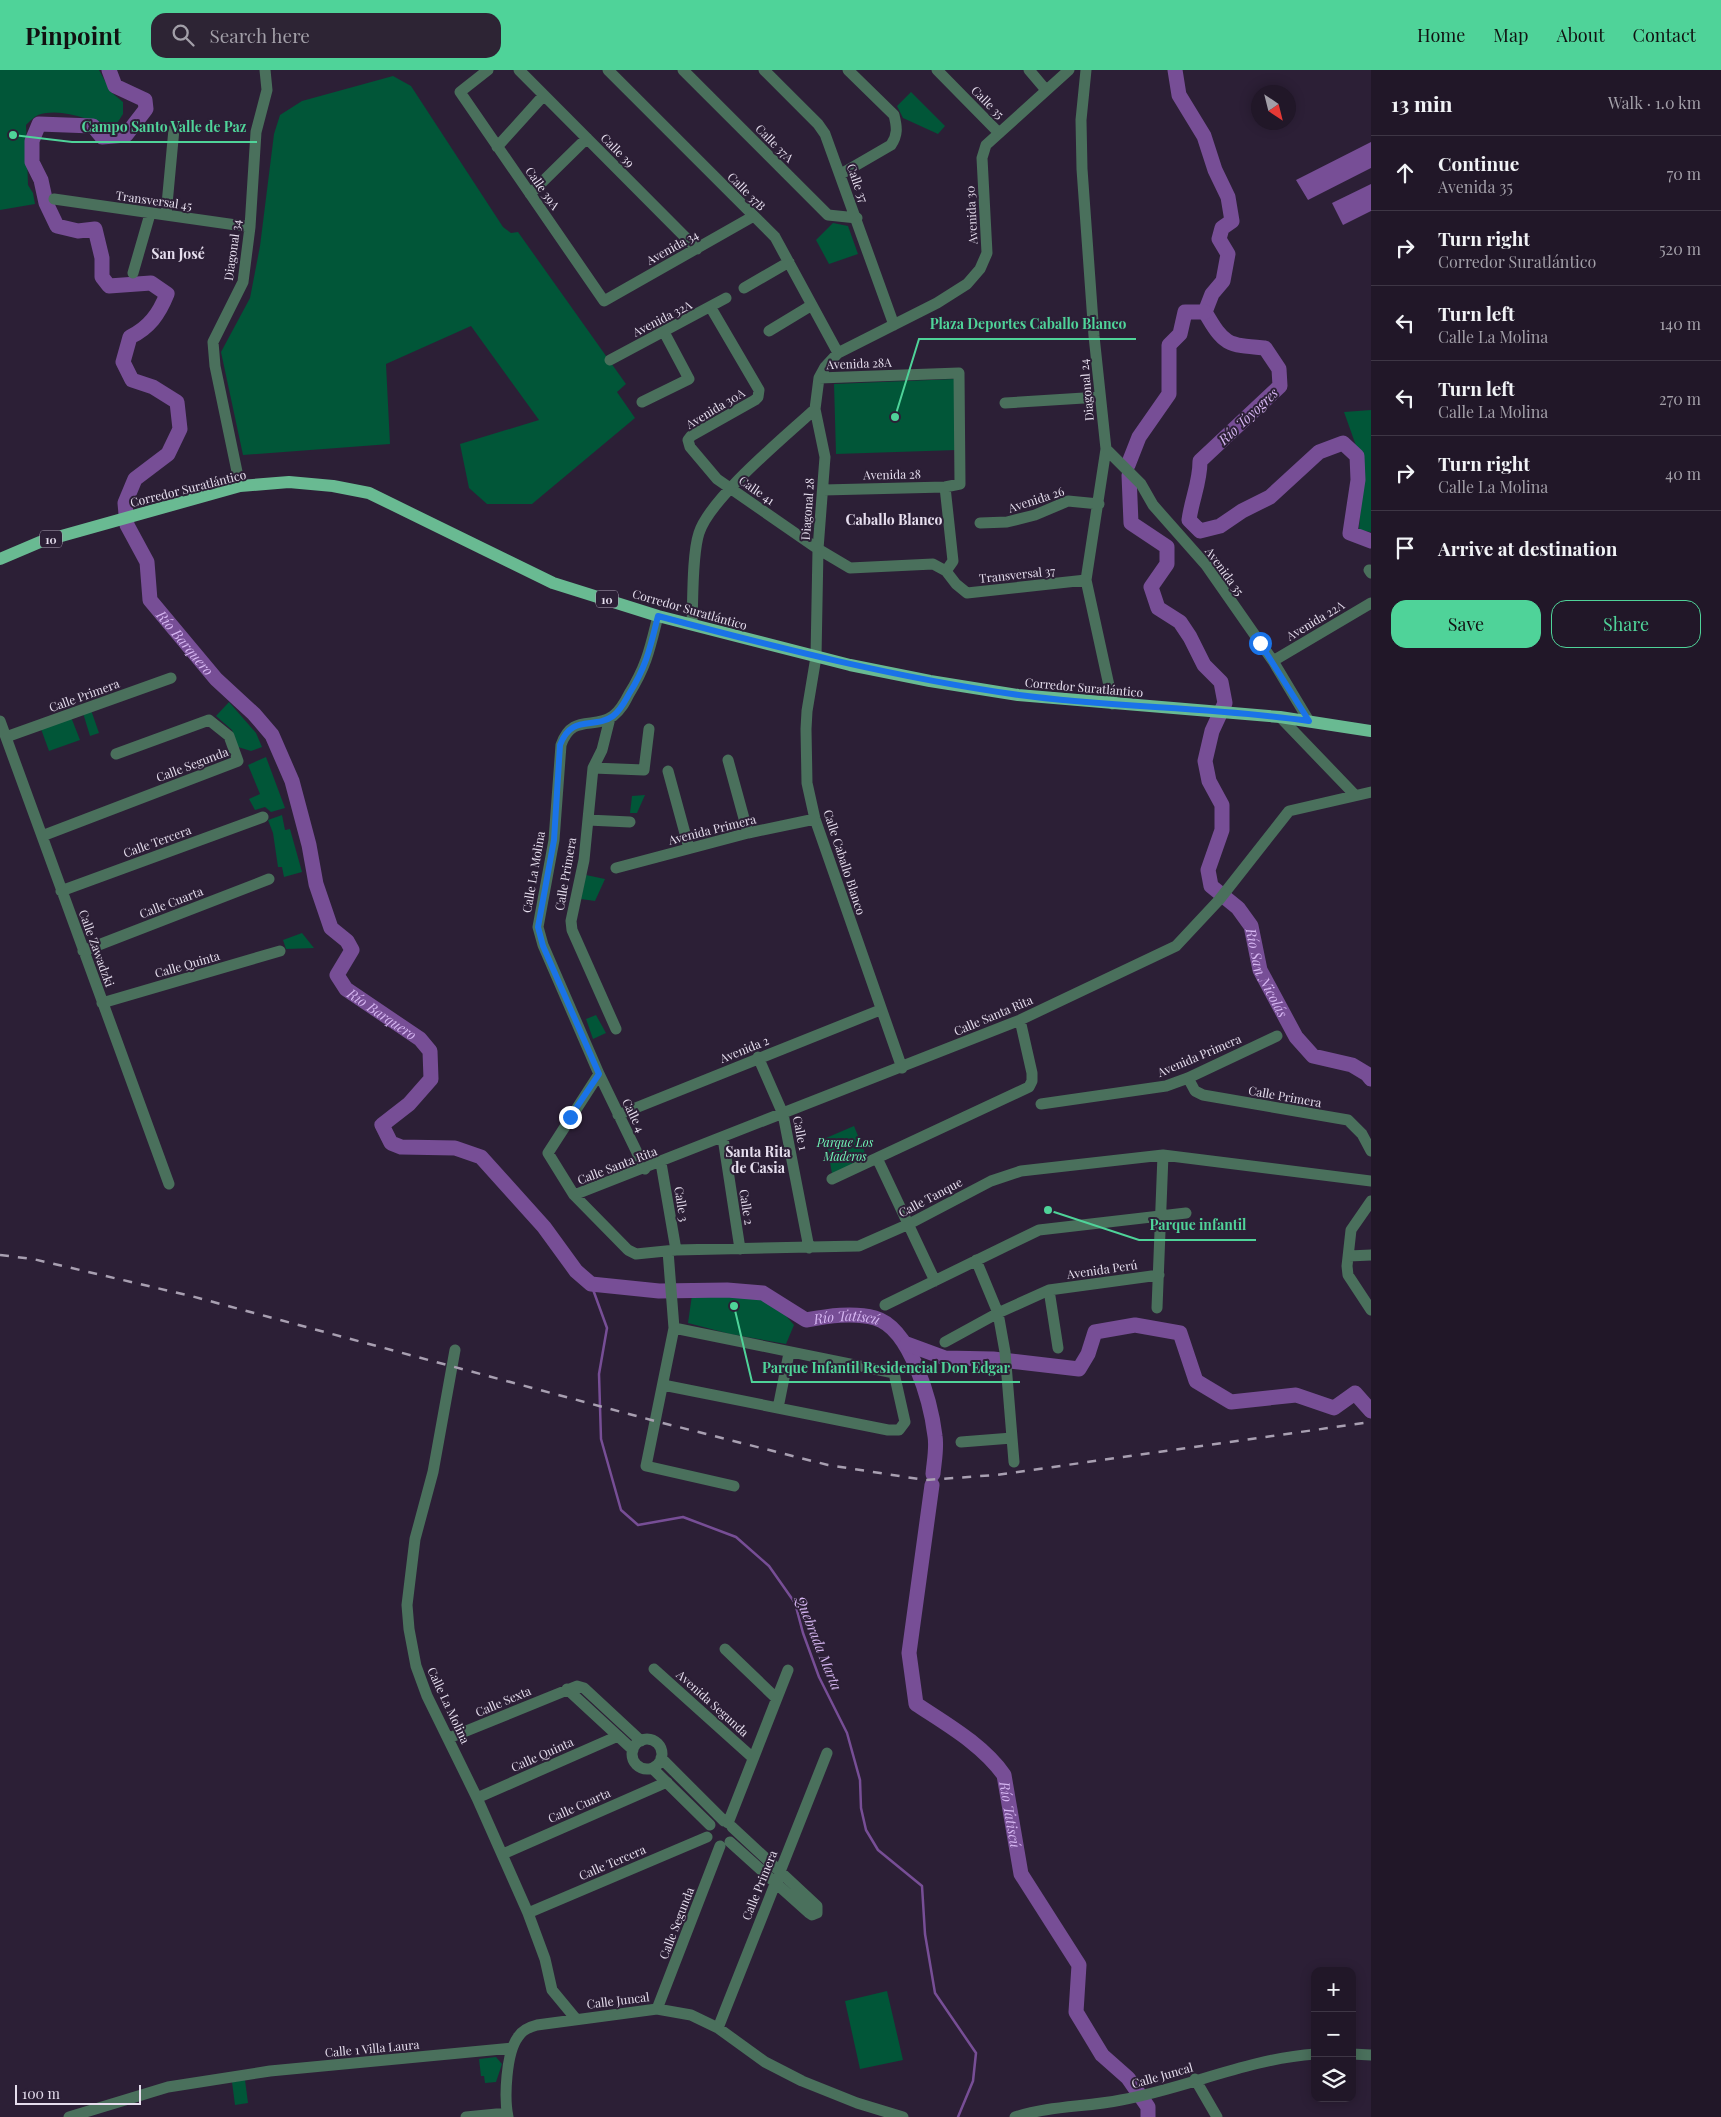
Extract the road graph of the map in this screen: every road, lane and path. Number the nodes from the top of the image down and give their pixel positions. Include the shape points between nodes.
1 (265, 70) edge
2 (488, 70) edge
3 (519, 70) edge
4 (608, 70) edge
5 (683, 70) edge
6 (764, 70) edge
7 (848, 70) edge
8 (937, 70) edge
9 (1029, 70) edge
10 (1069, 70) edge
11 (1086, 70) edge
12 (1046, 90) junction
13 (544, 95) junction
14 (174, 129) dead end
15 (998, 132) junction
16 (587, 138) junction
17 (497, 147) junction
18 (841, 174) junction
19 (530, 194) junction
20 (54, 199) dead end
21 (150, 214) junction
22 (166, 215) junction
23 (752, 217) junction
24 (857, 218) junction
25 (250, 227) junction
26 (697, 249) junction
27 (788, 262) junction
28 (133, 273) dead end
29 (744, 288) dead end
30 (726, 298) dead end
31 (604, 301) joint
32 (812, 305) junction
33 (712, 308) junction
34 (894, 325) junction
35 (769, 331) dead end
36 (664, 332) junction
37 (838, 353) junction
38 (610, 360) dead end
39 (822, 372) junction
40 (1100, 397) junction
41 (642, 402) dead end
42 (1005, 403) dead end
43 (815, 409) junction
44 (688, 444) joint
45 (1106, 449) junction
46 (960, 484) joint
47 (240, 486) junction
48 (945, 487) junction
49 (730, 489) junction
50 (823, 490) junction
51 (1099, 504) junction
52 (980, 523) dead end
53 (818, 549) junction
54 (0, 558) edge
55 (946, 571) junction
56 (1086, 580) junction
57 (1371, 603) edge
58 (658, 616) junction
59 (692, 624) junction
60 (816, 657) junction
61 (1272, 661) junction
62 (172, 678) dead end
63 (1113, 704) junction
64 (1280, 717) junction
65 (610, 718) junction
66 (0, 720) edge
67 (1309, 721) junction
68 (649, 728) dead end
69 (1371, 731) edge
70 (6, 737) junction
71 (116, 754) dead end
72 (728, 760) dead end
73 (593, 768) junction
74 (668, 770) dead end
75 (1371, 792) edge
76 (1354, 794) junction
77 (263, 817) dead end
78 (815, 819) junction
79 (588, 820) junction
80 (630, 822) dead end
81 (748, 833) junction
82 (42, 836) junction
83 (690, 848) junction
84 (616, 868) dead end
85 (269, 879) dead end
86 (61, 891) junction
87 (83, 950) junction
88 (280, 951) dead end
89 (102, 1003) junction
90 (880, 1010) junction
91 (1020, 1020) junction
92 (616, 1029) dead end
93 (1276, 1036) dead end
94 (758, 1058) junction
95 (902, 1068) junction
96 (599, 1074) junction
97 (1188, 1078) junction
98 (1041, 1104) dead end
99 (783, 1114) junction
100 (618, 1115) junction
101 (723, 1138) junction
102 (1371, 1151) edge
103 (1163, 1155) junction
104 (877, 1158) junction
105 (661, 1163) junction
106 (644, 1169) junction
107 (832, 1178) dead end
108 (1371, 1181) edge
109 (169, 1184) dead end
110 (574, 1195) junction
111 (1371, 1201) edge
112 (1186, 1213) dead end
113 (1161, 1216) junction
114 (910, 1224) junction
115 (809, 1248) junction
116 (740, 1249) junction
117 (672, 1251) junction
118 (1371, 1255) edge
119 (1349, 1256) junction
120 (976, 1260) junction
121 (1159, 1275) junction
122 (935, 1280) junction
123 (1049, 1290) junction
124 (885, 1305) dead end
125 (1157, 1308) dead end
126 (1371, 1310) edge
127 (998, 1313) junction
128 (674, 1328) junction
129 (945, 1342) dead end
130 (1058, 1348) dead end
131 (455, 1350) dead end
132 (789, 1353) junction
133 (663, 1385) junction
134 (778, 1408) junction
135 (1012, 1438) junction
136 (961, 1442) dead end
137 (1014, 1462) dead end
138 (729, 1482) dead end
139 (725, 1649) dead end
140 (654, 1669) dead end
141 (788, 1670) dead end
142 (567, 1689) junction
143 (776, 1698) junction
144 (618, 1736) junction
145 (449, 1738) junction
146 (641, 1741) junction
147 (633, 1750) junction
148 (827, 1753) dead end
149 (661, 1758) junction
150 (753, 1758) junction
151 (652, 1768) junction
152 (667, 1782) junction
153 (477, 1798) junction
154 (728, 1824) junction
155 (709, 1831) junction
156 (725, 1844) junction
157 (503, 1854) junction
158 (778, 1877) junction
159 (817, 1910) dead end
160 (528, 1913) junction
161 (657, 2008) junction
162 (576, 2019) junction
163 (718, 2028) junction
164 (512, 2048) junction
165 (1311, 2054) edge
166 (1356, 2054) edge
167 (1371, 2055) edge
168 (1195, 2079) junction
169 (507, 2115) edge
170 (69, 2117) edge
171 (466, 2117) edge
172 (903, 2117) edge
173 (1015, 2117) edge
174 (1216, 2117) edge

1 - 25 street, Diagonal 34 via 267,90 256,132
2 - 17 street, Calle 39A via 460,92
3 - 13 street, Calle 39
4 - 23 street, Calle 37B
5 - 24 street, Calle 37A via 828,215
6 - 18 street, Calle 37 via 822,129
7 - 18 street via 894,115 897,125 891,145
8 - 15 street, Calle 35
9 - 12 street
10 - 12 street, Avenida 30
11 - 40 street, Diagonal 24 via 1081,120 1082,169
12 - 15 street, Avenida 30
13 - 16 street, Calle 39
13 - 17 street
14 - 22 street
15 - 34 street, Avenida 30 via 986,145 982,158 986,253 980,270 952,294
16 - 19 street
16 - 26 street, Calle 39
17 - 19 street, Calle 39A
18 - 24 street, Calle 37
19 - 31 street, Calle 39A
20 - 21 street, Transversal 45
21 - 22 street, Transversal 45
21 - 28 street
22 - 25 street, Transversal 45
23 - 26 street, Avenida 34
23 - 27 street, Calle 37B via 775,237
24 - 34 street, Calle 37
25 - 47 street, Diagonal 34 via 243,282 213,342
26 - 31 street, Avenida 34
27 - 29 street
27 - 32 street, Calle 37B
30 - 33 street, Avenida 32A
32 - 35 street
32 - 37 street, Calle 37B
33 - 36 street, Avenida 32A
33 - 44 street, Avenida 30A via 757,385 758,397 691,436
34 - 37 street, Avenida 30
36 - 38 street, Avenida 32A
36 - 41 street via 689,379
37 - 39 street, Avenida 30
39 - 43 street, Diagonal 28
39 - 46 street, Avenida 28A via 959,373
40 - 42 street
40 - 45 street, Diagonal 24
43 - 49 street
43 - 50 street, Diagonal 28 via 825,450
44 - 49 street, Calle 41 via 704,465
45 - 51 street, Diagonal 24
45 - 61 street, Avenida 35 via 1141,484 1153,505 1206,565
46 - 48 street, Avenida 28
47 - 54 main road, Corredor Suratlántico / 10 via 40,542
47 - 58 main road, Corredor Suratlántico / 10 via 289,482 369,493 553,583
48 - 50 street, Avenida 28
48 - 55 street via 953,561
49 - 53 street, Calle 41
49 - 59 street via 699,532
50 - 53 street, Diagonal 28
51 - 52 street, Avenida 26 via 1068,501 1007,522
51 - 56 street, Diagonal 24
53 - 55 street via 850,568 934,564
53 - 60 street, Diagonal 28
55 - 56 street, Transversal 37 via 967,593
56 - 63 street, Diagonal 24
57 - 61 street, Avenida 22A
58 - 59 main road, Corredor Suratlántico / 10
58 - 65 street via 643,672
59 - 60 main road, Corredor Suratlántico / 10
60 - 63 main road, Corredor Suratlántico / 10 via 930,681
60 - 78 street, Calle Caballo Blanco via 806,729 808,782
61 - 67 street, Avenida 35
62 - 70 street, Calle Primera
63 - 64 main road, Corredor Suratlántico / 10
64 - 67 main road, Corredor Suratlántico / 10
64 - 76 street
65 - 73 street, Calle Primera via 602,750
65 - 96 street, Calle La Molina via 572,727 560,745 554,840 538,927 543,946
66 - 70 street, Calle Zawadzki
67 - 69 main road, Corredor Suratlántico / 10
68 - 73 street via 644,770
70 - 82 street, Calle Zawadzki
71 - 82 street, Calle Segunda via 209,720 229,736 238,761
72 - 81 street
73 - 79 street, Calle Primera
74 - 83 street
75 - 76 street, Calle Santa Rita
76 - 91 street, Calle Santa Rita via 1289,811 1219,900 1176,946
77 - 86 street, Calle Tercera
78 - 81 street, Avenida Primera
78 - 90 street, Calle Caballo Blanco
79 - 80 street
79 - 92 street, Calle Primera via 572,930
81 - 83 street, Avenida Primera
82 - 86 street, Calle Zawadzki
83 - 84 street, Avenida Primera
85 - 87 street, Calle Cuarta
86 - 87 street, Calle Zawadzki
87 - 89 street, Calle Zawadzki
88 - 89 street, Calle Quinta
89 - 109 street, Calle Zawadzki
90 - 94 street, Avenida 2
90 - 95 street, Calle Caballo Blanco
91 - 95 street, Calle Santa Rita
91 - 104 street via 1032,1081 1029,1087
93 - 97 street, Avenida Primera
94 - 99 street, Calle 1
94 - 100 street, Avenida 2
95 - 99 street, Calle Santa Rita
96 - 100 street, Calle 4
96 - 110 street, Calle Tanque via 548,1153
97 - 98 street, Avenida Primera via 1152,1089
97 - 102 street, Calle Primera via 1195,1091 1203,1096 1348,1120 1362,1134
99 - 101 street, Calle Santa Rita
99 - 115 street, Calle 1
100 - 106 street, Calle 4
101 - 105 street, Calle Santa Rita
101 - 116 street, Calle 2
103 - 108 street, Calle Tanque
103 - 113 street
103 - 114 street, Calle Tanque via 1021,1171 991,1181
104 - 107 street
104 - 114 street
105 - 106 street, Calle Santa Rita
105 - 117 street, Calle 3
106 - 110 street, Calle Santa Rita
110 - 117 street, Calle Tanque via 628,1250 636,1254
111 - 119 street via 1351,1230
112 - 113 street
113 - 120 street via 1039,1230
113 - 121 street
114 - 115 street, Calle Tanque via 859,1246
114 - 122 street
115 - 116 street, Calle Tanque
116 - 117 street, Calle Tanque
117 - 128 street, Calle 3
118 - 119 street
119 - 126 street via 1348,1275
120 - 122 street
120 - 127 street
121 - 123 street, Avenida Perú
121 - 125 street
122 - 124 street
123 - 127 street, Avenida Perú
123 - 130 street
127 - 129 street, Avenida Perú
127 - 135 street via 1005,1352
128 - 132 street
128 - 133 street, Calle 3
131 - 145 street, Calle La Molina via 433,1472 415,1539 407,1605 408,1629 416,1666
132 - 134 street
132 - 134 street via 894,1372 905,1422 895,1431
133 - 134 street
133 - 138 street, Calle 3 via 641,1465
135 - 136 street
135 - 137 street
139 - 143 street
140 - 150 street, Avenida Segunda
141 - 143 street
142 - 144 street
142 - 145 street, Calle Sexta
142 - 146 street via 584,1688
143 - 150 street
144 - 147 street
144 - 153 street, Calle Quinta
145 - 153 street, Calle La Molina
146 - 147 street
146 - 149 street via 655,1742 661,1749
147 - 151 street via 637,1765 644,1769
148 - 158 street, Calle Primera
149 - 151 street
149 - 154 street
150 - 154 street
151 - 152 street
152 - 155 street
152 - 157 street, Calle Cuarta
153 - 157 street, Calle La Molina
154 - 155 street via 717,1821
154 - 156 street via 733,1835
154 - 158 street
155 - 156 street via 711,1843
155 - 160 street, Calle Tercera
156 - 158 street
156 - 161 street, Calle Segunda
157 - 160 street, Calle La Molina
158 - 159 street
158 - 163 street, Calle Primera
160 - 162 street, Calle La Molina via 545,1959 552,1990
161 - 162 street, Calle Juncal
161 - 163 street, Calle Juncal via 691,2015
162 - 164 street, Calle Juncal via 526,2028
163 - 172 street, Calle Juncal via 765,2062 802,2081
164 - 169 street, Calle Juncal via 507,2079
164 - 170 street, Calle 1 Villa Laura via 270,2071 168,2087
165 - 168 street, Calle Juncal via 1287,2056
166 - 167 street
168 - 173 street, Calle Juncal via 1135,2097
168 - 174 street
169 - 171 street

